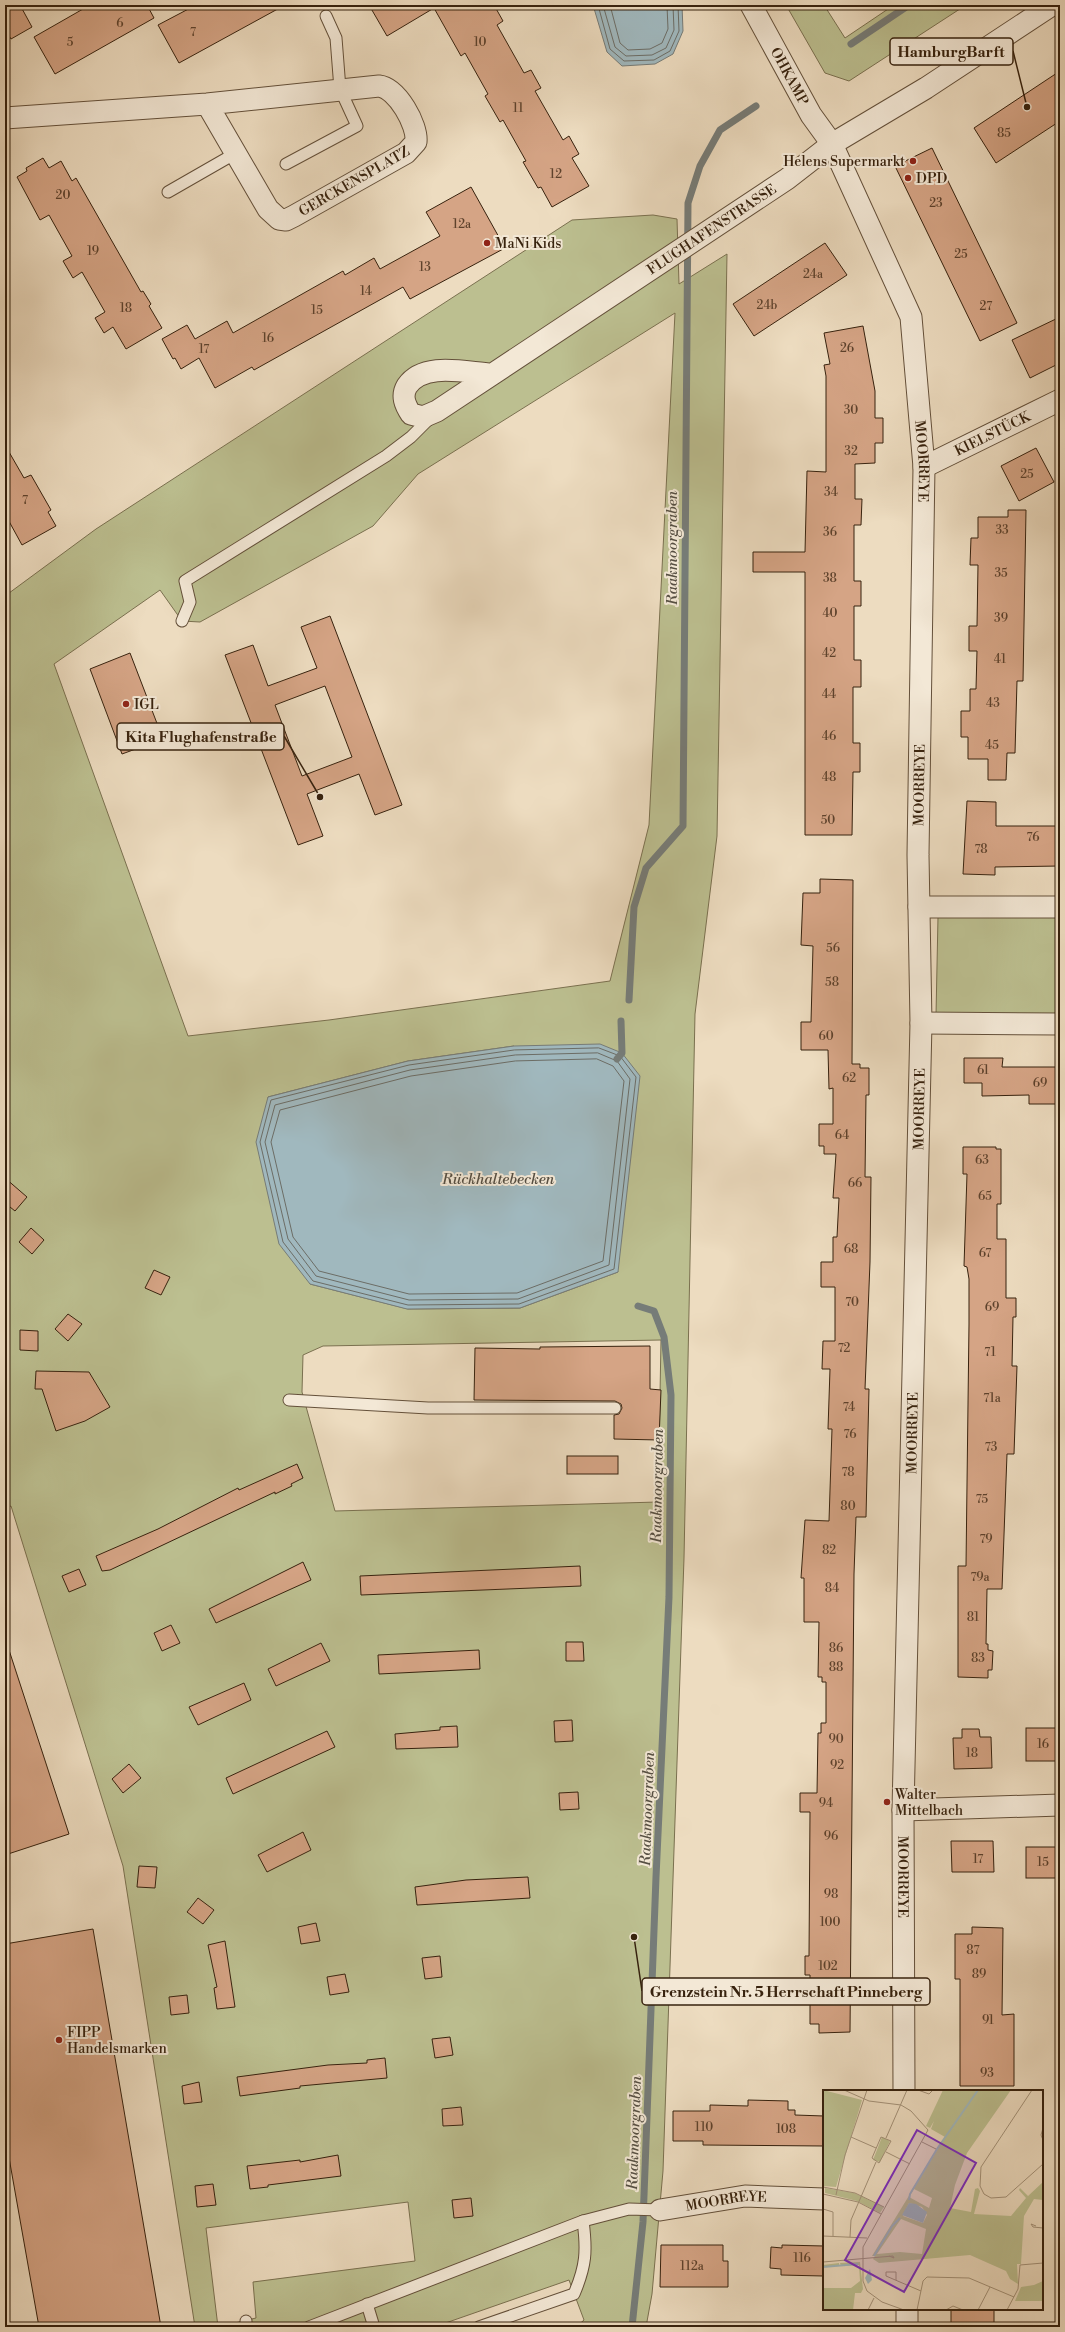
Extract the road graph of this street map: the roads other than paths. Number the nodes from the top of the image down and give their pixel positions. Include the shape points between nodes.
1 (751, 5) edge
2 (1052, 5) edge
3 (326, 16) dead end
4 (340, 89) junction
5 (208, 104) junction
6 (5, 118) edge
7 (832, 144) junction
8 (236, 153) junction
9 (286, 164) dead end
10 (168, 192) dead end
11 (492, 374) junction
12 (1060, 400) edge
13 (437, 411) junction
14 (924, 467) junction
15 (182, 621) dead end
16 (919, 906) junction
17 (1060, 907) edge
18 (921, 1023) junction
19 (1060, 1024) edge
20 (289, 1400) dead end
21 (616, 1408) dead end
22 (1060, 1805) edge
23 (903, 1810) junction
24 (904, 2090) edge
25 (823, 2198) edge
26 (660, 2210) joint
27 (583, 2221) junction
28 (366, 2304) junction
29 (907, 2310) edge
30 (309, 2327) edge
31 (374, 2327) edge
32 (479, 2327) edge
33 (907, 2327) edge

1 - 7 street, OHKAMP via 811,115
2 - 7 street, FLUGHAFENSTRASSE via 926,88
3 - 4 lane via 336,38
4 - 5 street, GERCKENSPLATZ
4 - 8 street, GERCKENSPLATZ via 379,86 390,89 399,99 415,129 416,142 412,148 286,220 273,215
4 - 9 lane via 357,126
5 - 6 street, GERCKENSPLATZ
5 - 8 street, GERCKENSPLATZ
7 - 11 street, FLUGHAFENSTRASSE via 787,179
7 - 14 street, MOORREYE via 911,317
8 - 10 lane
11 - 13 street, FLUGHAFENSTRASSE
11 - 13 street, FLUGHAFENSTRASSE via 426,372 411,381 404,391 404,404 411,414 423,417
12 - 14 street, KIELSTÜCK
13 - 15 lane via 386,456 185,581 190,602
14 - 16 street, MOORREYE
16 - 17 street
16 - 18 street, MOORREYE
18 - 19 street
18 - 23 street, MOORREYE
20 - 21 lane via 428,1408
22 - 23 street
23 - 24 street, MOORREYE
25 - 26 street, MOORREYE via 745,2196
26 - 27 lane, MOORREYE via 629,2208
27 - 28 lane, MOORREYE
27 - 32 lane via 586,2243 584,2272 574,2294
28 - 30 lane, MOORREYE
28 - 31 lane
29 - 33 street

